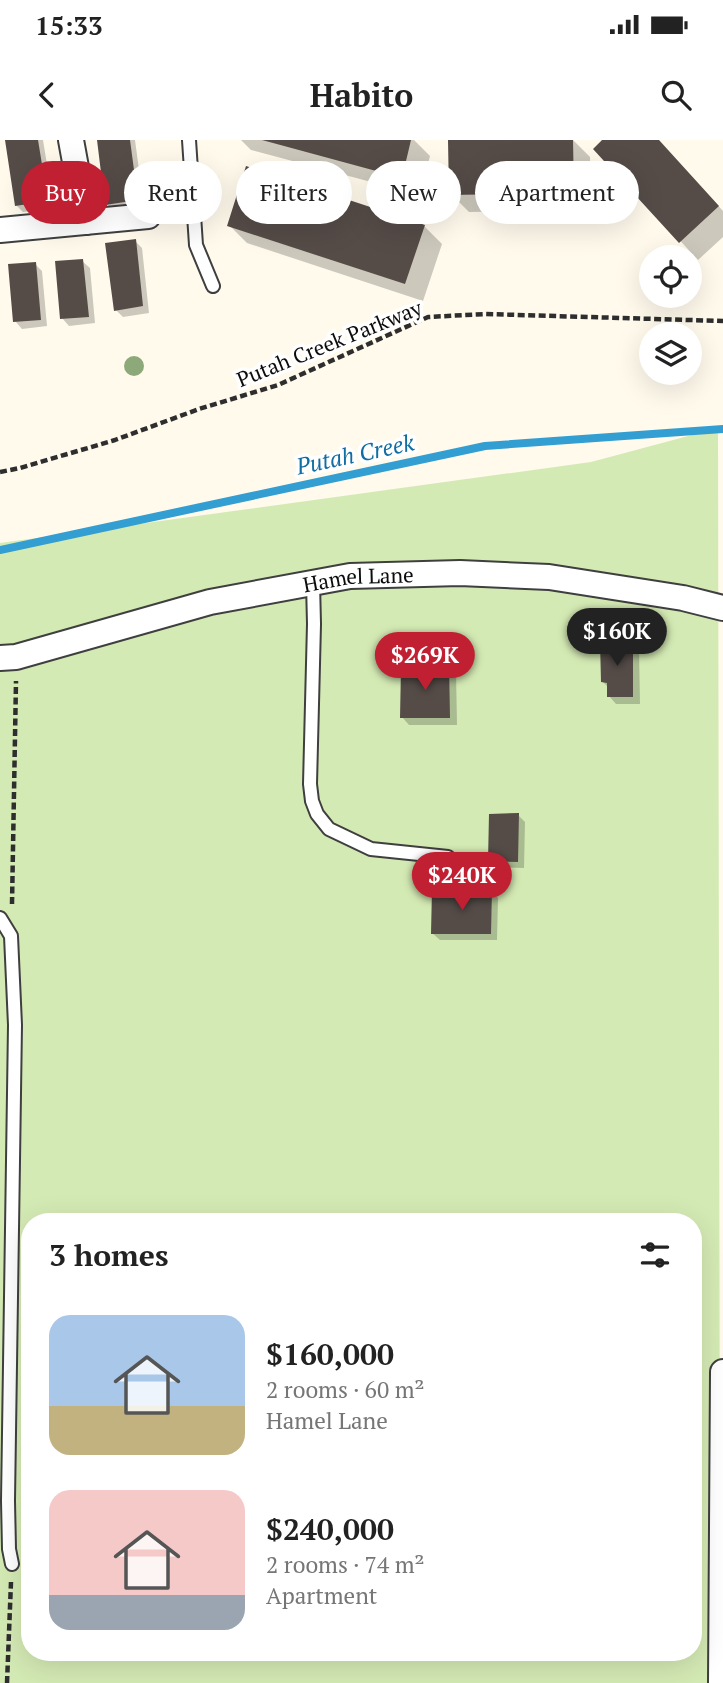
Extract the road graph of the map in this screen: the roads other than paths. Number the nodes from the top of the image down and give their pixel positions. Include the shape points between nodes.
1 (71, 140) edge
2 (189, 140) edge
3 (75, 161) edge
4 (64, 224) edge
5 (0, 230) edge
6 (213, 286) dead end
7 (313, 583) junction
8 (723, 608) edge
9 (8, 657) edge
10 (448, 857) dead end
11 (0, 918) edge
12 (723, 1372) edge
13 (12, 1564) road end
14 (720, 1683) edge

1 - 3 street
2 - 6 lane via 196,245
4 - 5 street
7 - 8 street, Hamel Lane via 350,576 419,574 549,577
7 - 9 street, Hamel Lane via 210,602
7 - 10 lane via 310,784 317,814 329,829 370,849
11 - 13 lane via 11,936 15,1025 8,1501
12 - 14 street

